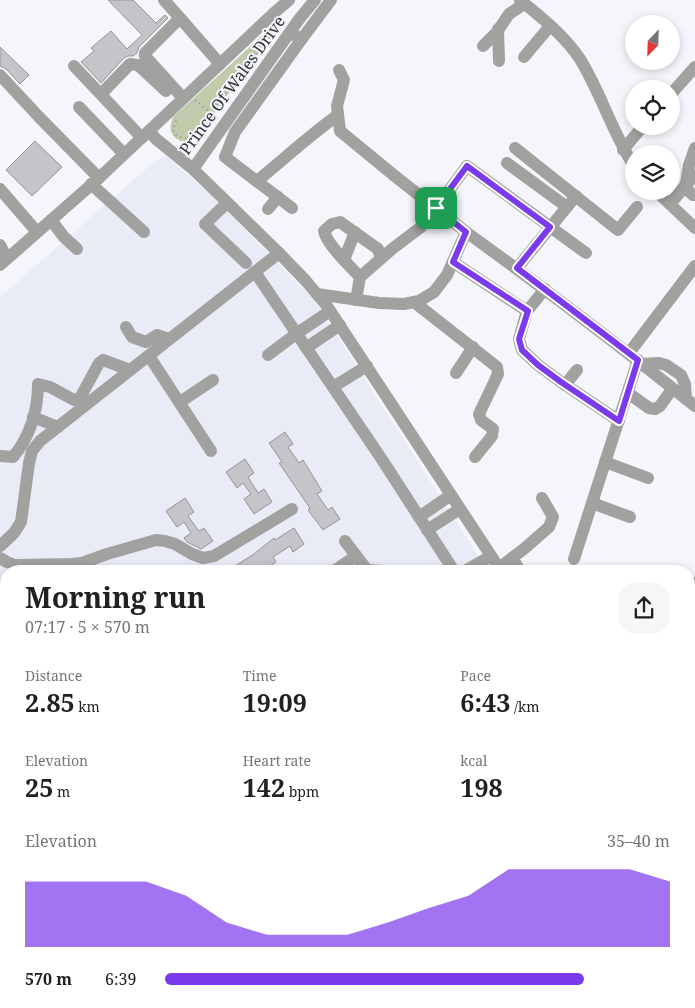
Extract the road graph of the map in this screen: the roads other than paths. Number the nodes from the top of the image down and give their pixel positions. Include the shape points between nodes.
1 (164, 0) edge
2 (289, 0) edge
3 (296, 0) edge
4 (315, 0) edge
5 (331, 0) edge
6 (523, 1) edge
7 (180, 18) junction
8 (300, 18) junction
9 (550, 26) junction
10 (498, 29) junction
11 (291, 32) junction
12 (302, 40) junction
13 (483, 46) dead end
14 (524, 57) dead end
15 (498, 61) dead end
16 (220, 64) junction
17 (74, 66) dead end
18 (695, 66) edge
19 (339, 70) dead end
20 (0, 75) edge
21 (680, 84) edge
22 (101, 94) junction
23 (186, 101) junction
24 (79, 107) dead end
25 (338, 115) junction
26 (146, 134) junction
27 (636, 135) edge
28 (515, 148) dead end
29 (695, 148) edge
30 (623, 150) junction
31 (625, 153) edge
32 (124, 154) junction
33 (507, 163) dead end
34 (193, 170) junction
35 (95, 181) junction
36 (257, 181) junction
37 (688, 182) edge
38 (0, 189) edge
39 (576, 196) junction
40 (695, 196) edge
41 (278, 197) junction
42 (666, 200) edge
43 (227, 202) junction
44 (670, 204) junction
45 (567, 207) junction
46 (638, 207) dead end
47 (292, 208) dead end
48 (436, 208) junction
49 (268, 209) dead end
50 (51, 220) junction
51 (421, 227) dead end
52 (550, 227) junction
53 (695, 228) edge
54 (37, 232) junction
55 (144, 232) dead end
56 (355, 232) junction
57 (466, 232) junction
58 (0, 245) edge
59 (77, 249) dead end
60 (279, 253) junction
61 (586, 253) dead end
62 (382, 258) junction
63 (344, 260) junction
64 (4, 262) edge
65 (453, 262) junction
66 (246, 263) dead end
67 (695, 266) edge
68 (517, 268) junction
69 (255, 272) junction
70 (360, 277) junction
71 (691, 280) edge
72 (545, 289) junction
73 (317, 294) junction
74 (356, 300) junction
75 (414, 302) junction
76 (330, 311) junction
77 (528, 311) junction
78 (340, 325) junction
79 (126, 327) dead end
80 (296, 334) junction
81 (170, 339) junction
82 (473, 347) junction
83 (306, 348) junction
84 (268, 355) dead end
85 (149, 356) junction
86 (637, 359) junction
87 (367, 366) junction
88 (130, 370) junction
89 (577, 370) dead end
90 (456, 373) dead end
91 (213, 380) dead end
92 (565, 385) junction
93 (332, 387) junction
94 (676, 390) junction
95 (628, 392) junction
96 (180, 402) junction
97 (691, 402) edge
98 (33, 417) junction
99 (619, 421) junction
100 (58, 427) junction
101 (211, 451) dead end
102 (0, 456) edge
103 (475, 457) dead end
104 (605, 462) junction
105 (648, 478) dead end
106 (451, 495) junction
107 (542, 498) dead end
108 (592, 503) junction
109 (460, 508) junction
110 (292, 509) dead end
111 (419, 517) junction
112 (630, 517) dead end
113 (427, 530) junction
114 (345, 541) dead end
115 (0, 546) edge
116 (356, 556) junction
117 (491, 556) junction
118 (579, 557) dead end
119 (0, 558) edge
120 (512, 558) junction
121 (343, 565) edge
122 (363, 565) edge
123 (450, 565) edge
124 (475, 565) edge
125 (496, 565) edge
126 (504, 565) edge
127 (516, 565) edge

1 - 7 street
2 - 16 street, Prince Of Wales Drive
3 - 8 street
4 - 8 street, Prince Of Wales Drive
5 - 12 street
6 - 9 street
6 - 10 street
7 - 16 street
7 - 23 street via 144,56
8 - 11 street, Prince Of Wales Drive
9 - 14 street
9 - 30 street via 580,58
10 - 13 street
10 - 15 street
11 - 12 street
11 - 34 street, Prince Of Wales Drive
12 - 36 street via 235,132 225,157
16 - 23 street, Prince Of Wales Drive
17 - 22 street
18 - 21 street
19 - 25 street via 344,80 337,106
20 - 35 street
22 - 23 street via 130,64 138,64
22 - 26 street
23 - 26 street, Prince Of Wales Drive
24 - 32 street
25 - 36 street
25 - 48 street via 340,131
26 - 32 street, Prince Of Wales Drive
26 - 34 street, Prince Of Wales Drive
27 - 30 street
28 - 39 street
29 - 37 street
30 - 31 street
32 - 35 street, Prince Of Wales Drive
33 - 45 street
34 - 43 street
35 - 50 street, Prince Of Wales Drive
35 - 55 street
36 - 41 street
37 - 40 street
37 - 44 street
38 - 54 street
39 - 45 street
39 - 46 street via 618,230
41 - 47 street
41 - 49 street
42 - 44 street
43 - 60 street
43 - 66 street via 205,224
44 - 53 street
45 - 52 street
48 - 52 street via 467,166
48 - 57 street
50 - 54 street, Prince Of Wales Drive
50 - 59 street
51 - 62 street
52 - 61 street
52 - 68 street
54 - 64 street, Prince Of Wales Drive
56 - 62 street via 378,248
56 - 63 street
56 - 63 street via 340,222 324,231 325,237
57 - 65 street
57 - 68 street
58 - 64 street
60 - 69 street
60 - 73 street
62 - 70 street
63 - 70 street
65 - 75 street via 434,292
65 - 77 street
67 - 71 street
68 - 72 street
69 - 80 street
69 - 81 street
70 - 74 street
71 - 86 street
72 - 77 street
72 - 86 street
73 - 74 street
73 - 76 street
74 - 75 street
75 - 82 street
76 - 78 street
76 - 80 street
77 - 92 street via 519,339 522,350
78 - 83 street
78 - 87 street
79 - 81 street via 132,337 146,342 157,335
80 - 83 street
80 - 84 street
81 - 85 street
82 - 90 street
82 - 103 street via 497,367 498,374 479,414 481,420 493,429 492,436
83 - 93 street
85 - 88 street
85 - 96 street
86 - 94 street
86 - 95 street
86 - 97 street via 666,365 681,375
87 - 93 street
87 - 106 street
88 - 98 street via 103,360 80,398 74,400 38,384
88 - 100 street
89 - 92 street
91 - 96 street
92 - 99 street
93 - 111 street
94 - 95 street via 670,392 655,409
94 - 97 street
95 - 99 street
96 - 101 street
98 - 100 street
98 - 102 street via 22,446 13,457
99 - 104 street
100 - 115 street via 32,451 21,522
104 - 105 street
104 - 108 street
106 - 109 street
106 - 111 street
107 - 120 street via 553,517 548,527
108 - 112 street
108 - 118 street
109 - 113 street
109 - 117 street
110 - 119 street via 214,556 203,558 174,544 156,540 82,563 15,565
111 - 113 street
113 - 123 street
114 - 116 street
116 - 121 street
116 - 122 street
117 - 124 street
117 - 125 street
120 - 126 street
120 - 127 street

